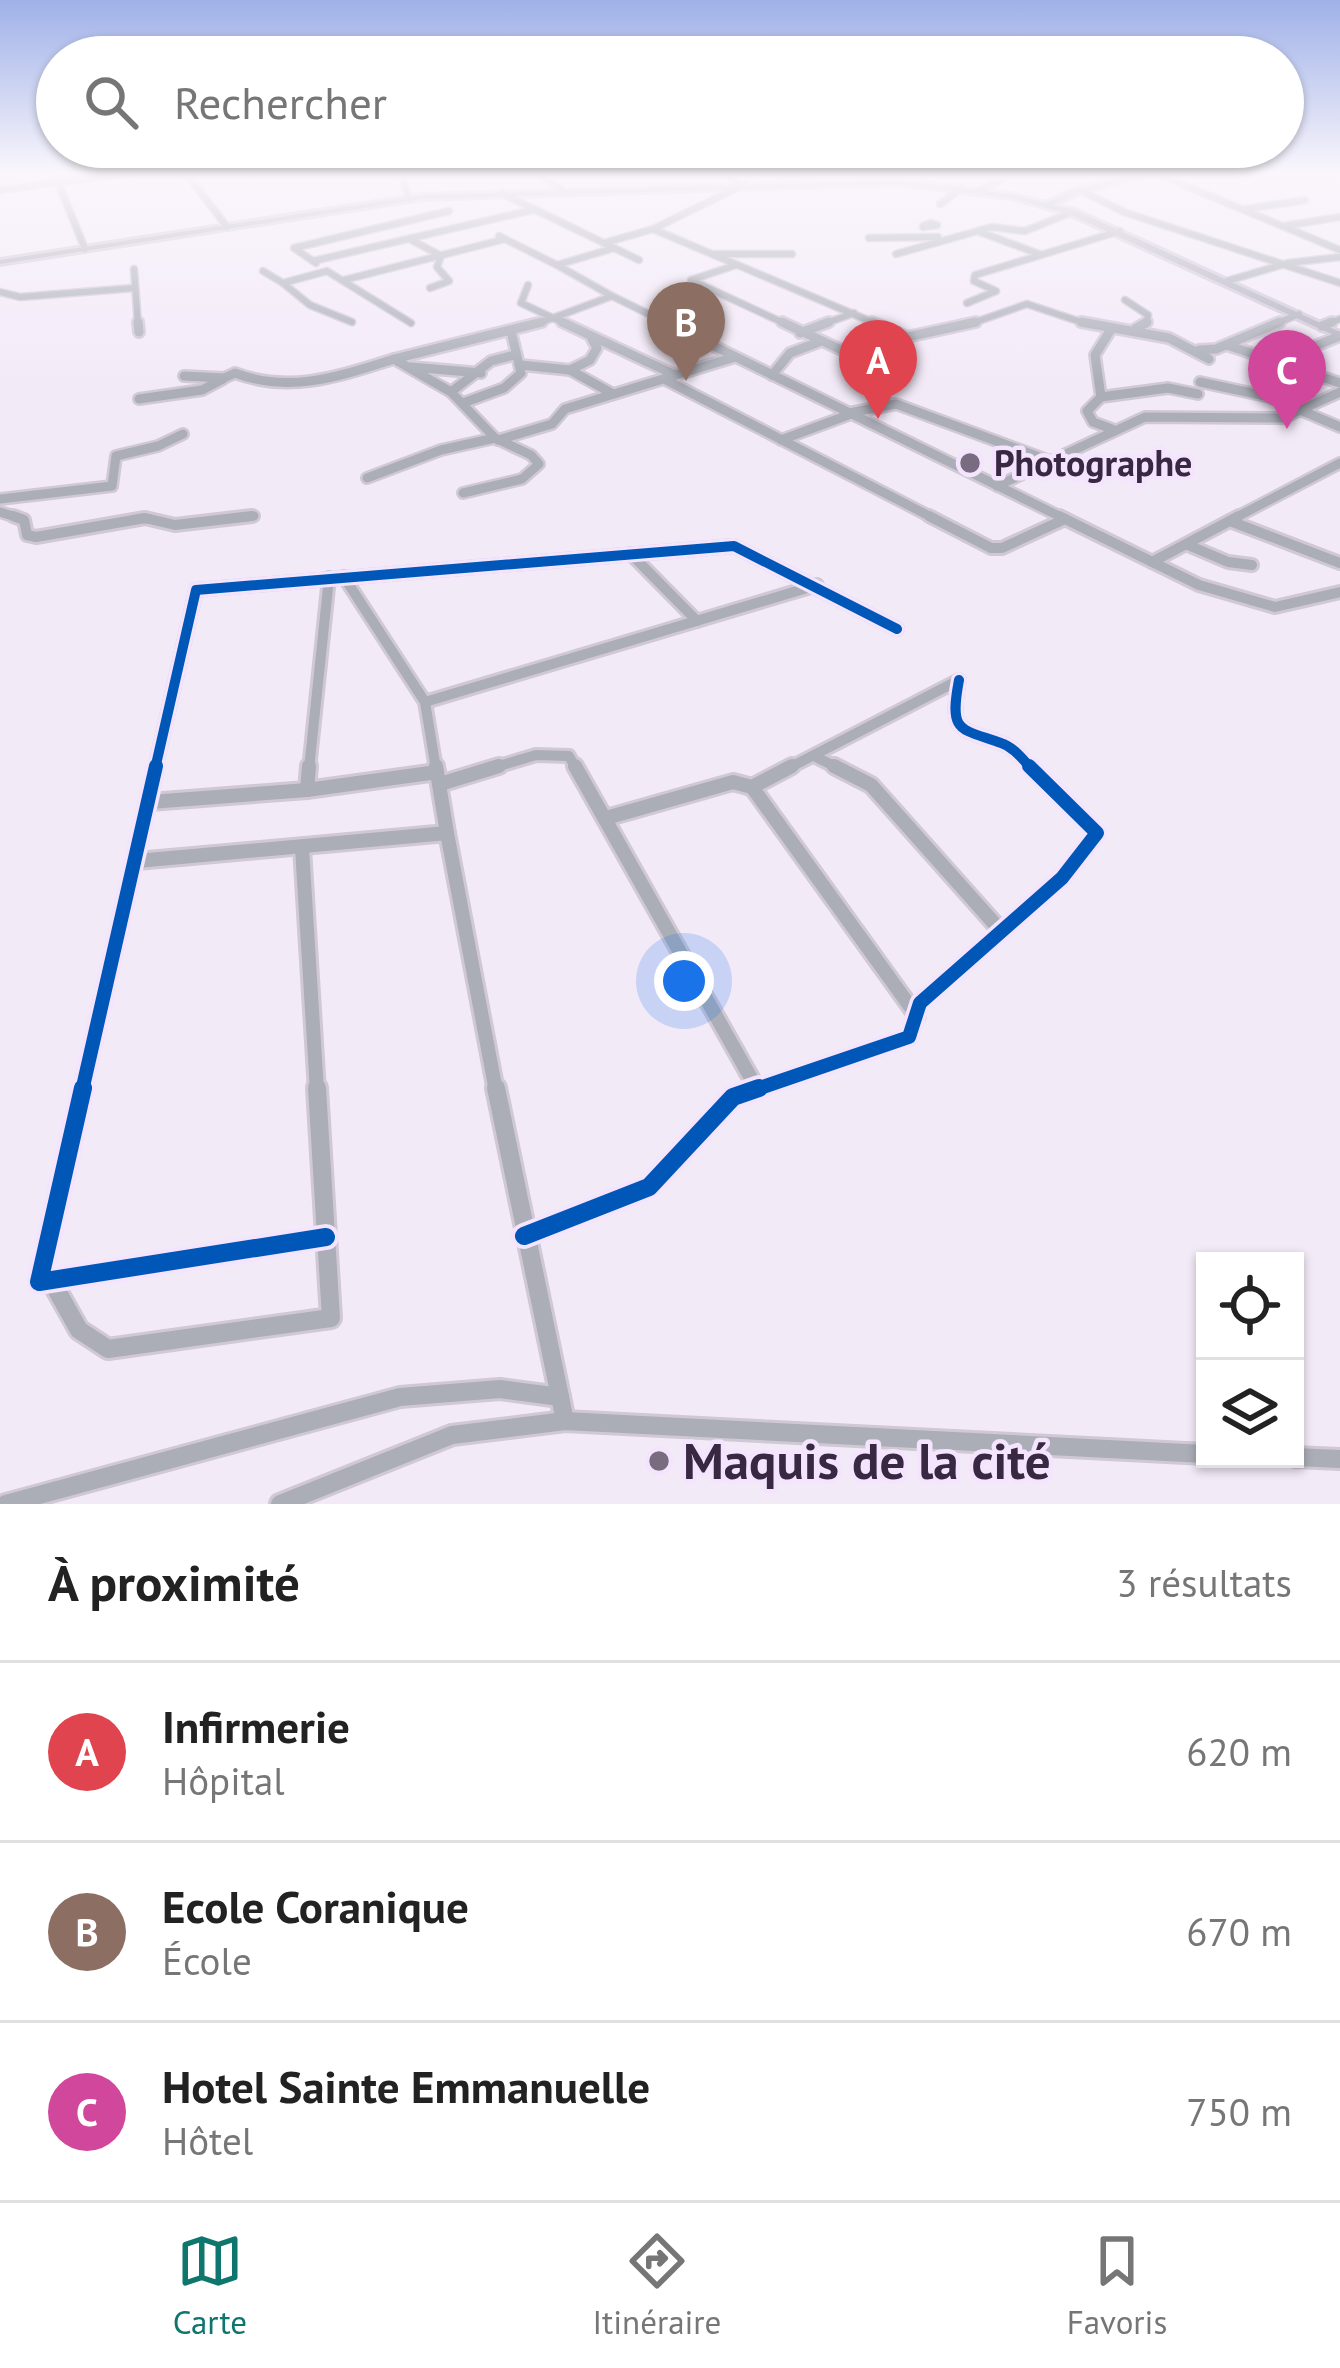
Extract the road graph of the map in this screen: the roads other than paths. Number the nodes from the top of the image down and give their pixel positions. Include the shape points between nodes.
1 (83, 243) edge
2 (123, 243) edge
3 (314, 243) edge
4 (392, 243) edge
5 (418, 243) edge
6 (484, 243) edge
7 (515, 243) edge
8 (604, 243) edge
9 (684, 243) edge
10 (933, 243) edge
11 (1009, 243) edge
12 (1080, 243) edge
13 (1146, 243) edge
14 (1219, 243) edge
15 (614, 248) junction
16 (85, 249) junction
17 (440, 254) junction
18 (708, 254) junction
19 (792, 254) dead end
20 (896, 254) dead end
21 (1340, 254) edge
22 (1041, 255) junction
23 (639, 260) dead end
24 (313, 261) junction
25 (0, 262) edge
26 (1282, 264) junction
27 (557, 265) junction
28 (738, 265) junction
29 (134, 269) dead end
30 (263, 271) dead end
31 (327, 271) junction
32 (344, 280) junction
33 (1227, 281) junction
34 (283, 283) junction
35 (1340, 283) edge
36 (528, 285) dead end
37 (134, 288) junction
38 (430, 288) dead end
39 (996, 291) junction
40 (0, 292) edge
41 (612, 296) junction
42 (1125, 299) dead end
43 (967, 303) dead end
44 (1028, 304) junction
45 (855, 313) junction
46 (1299, 314) junction
47 (558, 316) junction
48 (1340, 319) edge
49 (352, 322) dead end
50 (411, 323) dead end
51 (1322, 326) junction
52 (511, 331) junction
53 (1110, 331) junction
54 (140, 332) dead end
55 (1129, 333) junction
56 (799, 334) junction
57 (1340, 335) edge
58 (907, 337) junction
59 (592, 338) junction
60 (819, 342) junction
61 (1227, 345) junction
62 (1216, 349) junction
63 (1198, 350) junction
64 (514, 355) junction
65 (736, 357) junction
66 (1209, 359) junction
67 (1276, 362) junction
68 (399, 363) junction
69 (520, 365) junction
70 (367, 368) junction
71 (570, 370) junction
72 (481, 373) junction
73 (772, 374) junction
74 (676, 375) junction
75 (184, 376) dead end
76 (224, 378) junction
77 (664, 379) junction
78 (350, 381) dead end
79 (1200, 382) junction
80 (1340, 388) edge
81 (451, 392) junction
82 (613, 394) junction
83 (1198, 394) junction
84 (1101, 397) junction
85 (139, 399) dead end
86 (464, 403) junction
87 (1298, 409) junction
88 (849, 414) junction
89 (1200, 414) junction
90 (1283, 418) junction
91 (1338, 426) edge
92 (1112, 429) junction
93 (183, 434) dead end
94 (497, 439) junction
95 (782, 440) junction
96 (1050, 461) junction
97 (1338, 466) edge
98 (368, 478) dead end
99 (997, 486) junction
100 (463, 494) dead end
101 (0, 499) edge
102 (0, 512) edge
103 (254, 516) dead end
104 (1065, 518) junction
105 (1230, 521) junction
106 (1188, 545) junction
107 (631, 554) junction
108 (1152, 562) junction
109 (1340, 563) edge
110 (1252, 565) dead end
111 (344, 577) junction
112 (329, 578) junction
113 (817, 585) junction
114 (1340, 592) edge
115 (697, 621) junction
116 (897, 629) dead end
117 (425, 702) junction
118 (816, 757) junction
119 (438, 778) junction
120 (752, 787) junction
121 (308, 790) junction
122 (151, 802) junction
123 (606, 818) junction
124 (447, 833) junction
125 (302, 848) junction
126 (136, 861) junction
127 (1001, 931) junction
128 (917, 1016) junction
129 (756, 1087) junction
130 (524, 1235) junction
131 (326, 1237) junction
132 (51, 1280) junction
133 (560, 1397) junction
134 (566, 1420) junction
135 (1196, 1454) edge
136 (1304, 1458) edge
137 (1340, 1460) edge
138 (6, 1504) edge
139 (280, 1504) edge

1 - 16 street
2 - 16 main road
3 - 24 street via 294,248
4 - 24 street
5 - 17 street
6 - 17 street
7 - 27 street
8 - 15 street
9 - 18 street
10 - 20 street
11 - 22 street
12 - 22 street
13 - 33 main road
14 - 26 street
15 - 23 street
15 - 27 street
16 - 25 main road
17 - 32 street
17 - 38 street via 437,267 449,281
18 - 19 street
18 - 28 street
21 - 26 street
22 - 39 street via 973,276
24 - 31 street
26 - 33 street
26 - 35 street
27 - 41 street
28 - 45 street
28 - 56 street via 691,280
29 - 37 street
30 - 34 street
31 - 32 street
31 - 34 street
32 - 50 street
33 - 46 main road
34 - 49 street
36 - 47 street via 521,303
37 - 40 street
37 - 54 street
39 - 43 street
39 - 44 street
41 - 47 street
41 - 65 street
42 - 55 street via 1148,315 1146,326
44 - 53 street
44 - 58 street
45 - 56 street
45 - 58 street
46 - 51 main road
46 - 61 street
47 - 52 street
47 - 59 street
48 - 51 street
51 - 57 main road
52 - 64 street
52 - 68 street
53 - 55 street
53 - 84 street via 1095,357
55 - 63 street
56 - 60 street
57 - 67 street
58 - 60 street via 904,346 854,354
59 - 71 street via 598,348 590,360
59 - 74 street
60 - 73 street via 790,353
61 - 62 street
61 - 67 street
62 - 63 street
62 - 66 street
63 - 66 street
64 - 69 street
64 - 72 street
65 - 73 street
65 - 74 street
66 - 79 street
67 - 80 street
68 - 70 street
68 - 72 street
68 - 81 street
69 - 71 street
69 - 86 street via 507,386
70 - 76 street via 314,384
70 - 78 street
71 - 82 street
72 - 81 street
73 - 88 street
74 - 77 street
75 - 76 street
76 - 85 street via 202,390
77 - 82 street
77 - 95 street
79 - 83 street
79 - 87 street
80 - 87 street
81 - 86 street
82 - 94 street
83 - 84 street via 1164,388
83 - 89 street
84 - 92 street via 1088,407 1090,419
86 - 94 street
87 - 90 street
87 - 91 street
88 - 95 street
88 - 96 street via 896,404
88 - 99 street
89 - 90 street
89 - 92 street via 1145,417
90 - 91 street
92 - 96 street
93 - 101 street via 116,456 112,486
94 - 98 street
94 - 100 street via 531,455 538,470
95 - 104 street via 991,548
96 - 99 street
97 - 105 street
99 - 104 street
102 - 103 street via 24,520 28,537 146,518 176,525
104 - 108 street
105 - 106 street
105 - 109 street
106 - 108 street
106 - 110 street
107 - 111 street
107 - 113 street via 734,546
107 - 115 street
108 - 114 street via 1275,608
111 - 112 street
111 - 117 street
112 - 121 street
112 - 122 street via 196,590
113 - 115 street
113 - 116 street
115 - 117 street
117 - 119 street
118 - 120 street
118 - 127 street via 871,785
118 - 127 street via 959,680 953,706 971,736 1007,744 1097,833 1062,878
119 - 121 street
119 - 123 street via 551,752 568,756
119 - 124 street
120 - 123 street via 733,782
120 - 128 street
121 - 122 street
122 - 126 street
123 - 129 street
124 - 125 street
124 - 130 street
125 - 126 street
125 - 131 street
126 - 132 street via 39,1282
127 - 128 street via 920,1003
128 - 129 street via 909,1036
129 - 130 street via 733,1097 649,1187
130 - 133 street
131 - 132 street
131 - 132 street via 331,1318 108,1349 86,1341
133 - 134 street
133 - 138 street via 500,1389 400,1397
134 - 135 street
134 - 139 street via 452,1435
136 - 137 street

